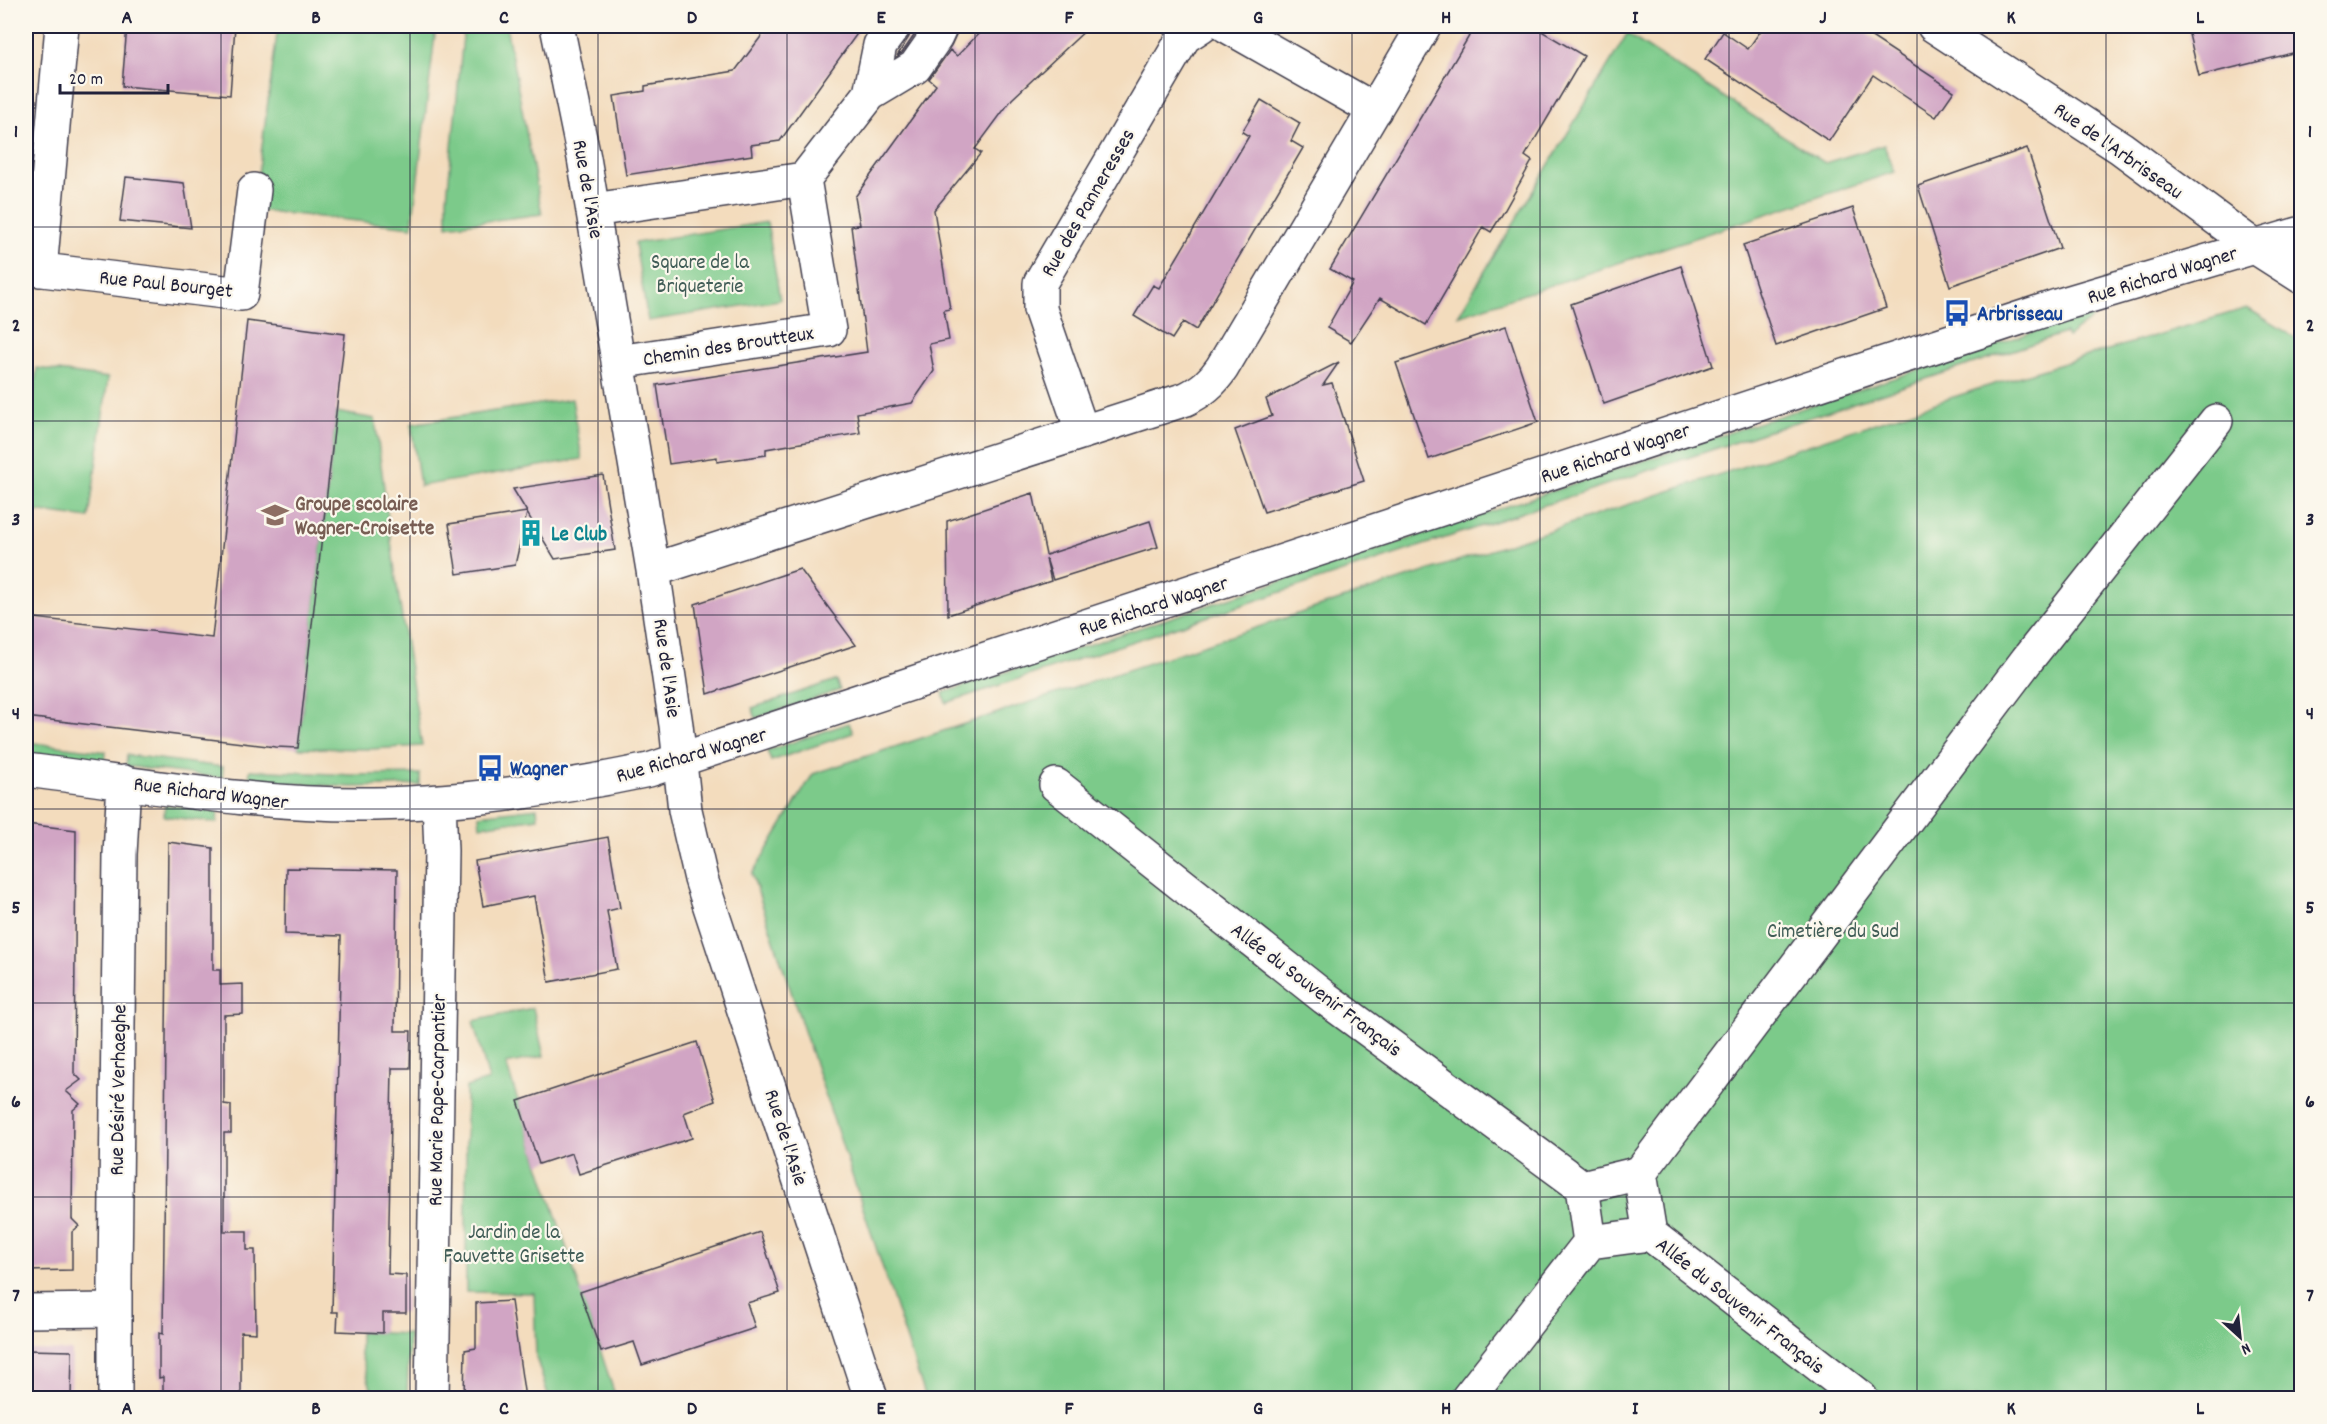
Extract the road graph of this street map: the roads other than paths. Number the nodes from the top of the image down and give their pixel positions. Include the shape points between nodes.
1 (62, 26) edge
2 (557, 26) edge
3 (894, 26) edge
4 (941, 26) edge
5 (1201, 26) edge
6 (1227, 26) edge
7 (1424, 26) edge
8 (1934, 26) edge
9 (870, 94) junction
10 (1375, 110) junction
11 (804, 179) junction
12 (254, 190) dead end
13 (593, 210) junction
14 (2301, 233) edge
15 (2255, 247) junction
16 (33, 269) edge
17 (2301, 277) edge
18 (618, 362) junction
19 (2216, 421) dead end
20 (1082, 431) junction
21 (653, 570) junction
22 (679, 761) junction
23 (26, 770) edge
24 (124, 782) junction
25 (1056, 785) dead end
26 (440, 801) junction
27 (1640, 1173) junction
28 (1582, 1187) junction
29 (1650, 1234) junction
30 (1590, 1242) junction
31 (115, 1310) junction
32 (26, 1311) edge
33 (116, 1398) edge
34 (432, 1398) edge
35 (871, 1398) edge
36 (1468, 1398) edge
37 (1861, 1398) edge

1 - 16 street
2 - 13 street, Rue de l'Asie
3 - 9 street via 880,45
4 - 9 street via 915,67
5 - 20 street, Rue des Panneresses via 1184,37 1040,283 1040,309
6 - 10 street
7 - 10 street
8 - 15 street, Rue de l'Arbrisseau via 2121,148
9 - 11 street
10 - 20 street via 1213,382 1186,399
11 - 13 street
11 - 18 street, Chemin des Broutteux via 829,330
12 - 16 street, Rue Paul Bourget via 241,294
13 - 18 street, Rue de l'Asie
14 - 15 street, Rue Richard Wagner
15 - 17 street, Rue de l'Arbrisseau
15 - 22 street, Rue Richard Wagner via 2063,304
18 - 21 street, Rue de l'Asie
19 - 27 street via 2026,660
20 - 21 street
21 - 22 street, Rue de l'Asie
22 - 26 street, Rue Richard Wagner via 538,791
22 - 35 street, Rue de l'Asie via 701,879
23 - 24 street, Rue Richard Wagner
24 - 26 street, Rue Richard Wagner via 299,802
24 - 31 street, Rue Désiré Verhaeghe
25 - 28 street, Allée du Souvenir Français via 1325,998
26 - 34 street, Rue Marie Pape-Carpantier
27 - 28 street
27 - 29 street
28 - 30 street
29 - 30 street
29 - 37 street, Allée du Souvenir Français
30 - 36 street
31 - 32 street
31 - 33 street, Rue Désiré Verhaeghe

